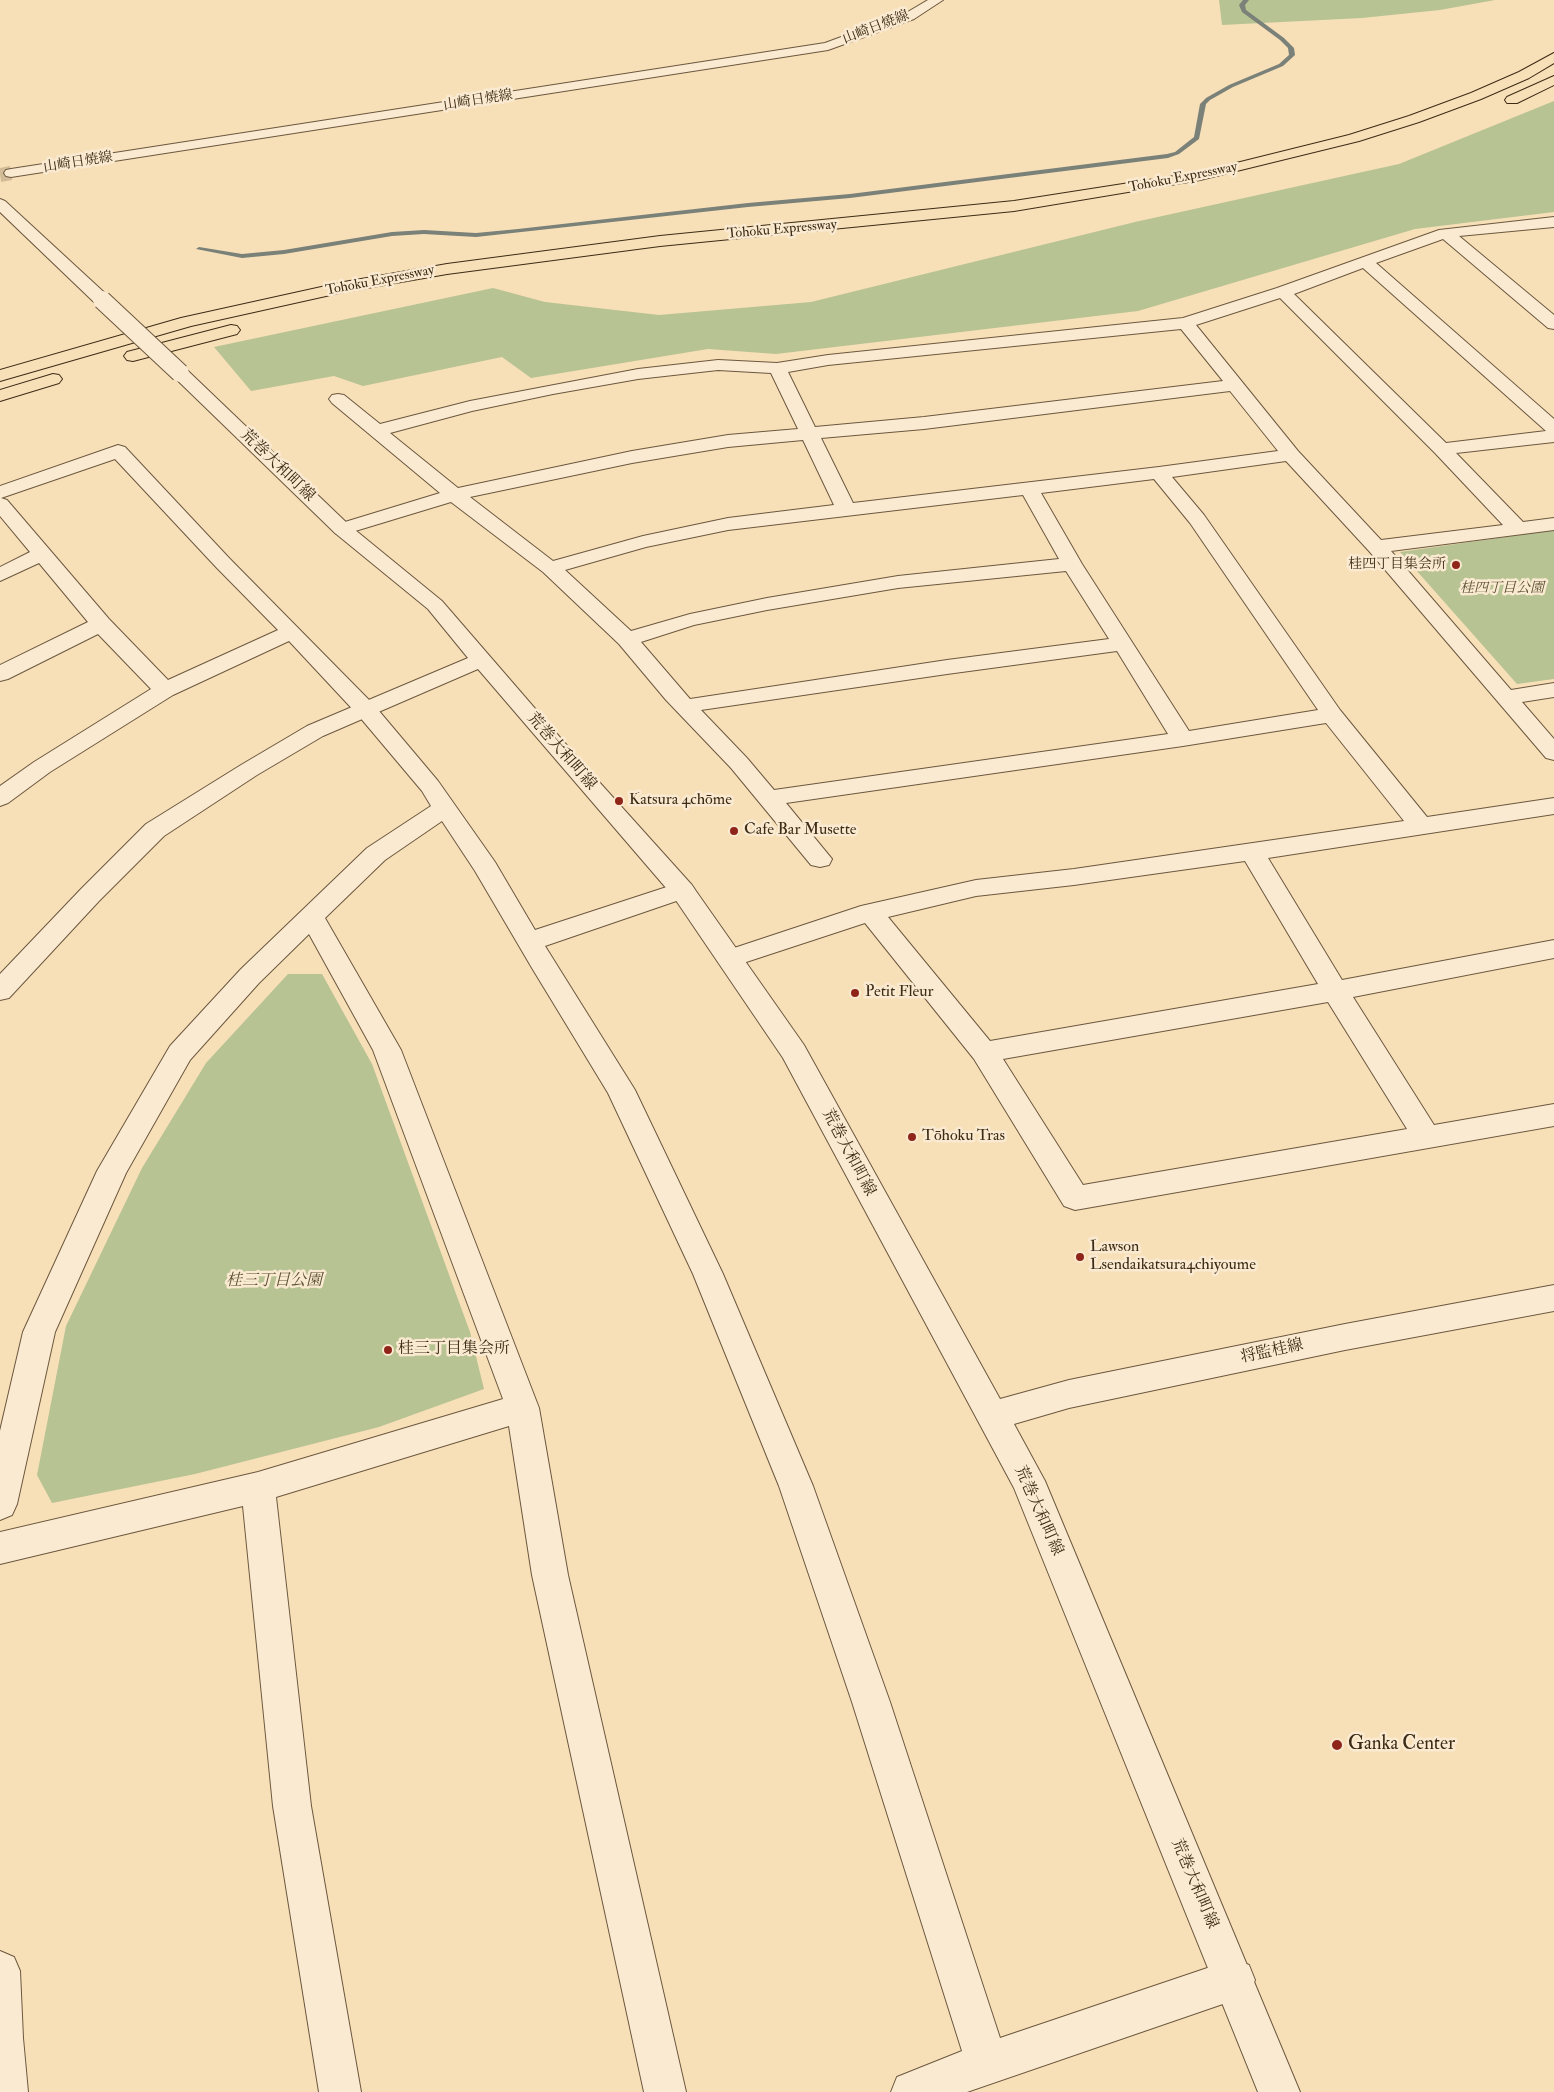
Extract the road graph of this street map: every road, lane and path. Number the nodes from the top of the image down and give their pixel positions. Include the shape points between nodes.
1 (937, 0) edge
2 (1554, 57) edge
3 (1554, 80) edge
4 (1502, 104) dead end
5 (11, 174) tunnel mouth
6 (1239, 182) dead end
7 (1141, 201) dead end
8 (0, 204) edge
9 (1076, 212) dead end
10 (1550, 226) edge
11 (898, 233) dead end
12 (1446, 233) junction
13 (651, 258) dead end
14 (1365, 262) junction
15 (427, 288) dead end
16 (1283, 292) junction
17 (1185, 323) junction
18 (1554, 324) edge
19 (242, 327) dead end
20 (118, 360) dead end
21 (776, 368) junction
22 (71, 374) dead end
23 (0, 376) edge
24 (1236, 385) junction
25 (0, 396) edge
26 (338, 400) dead end
27 (1554, 429) edge
28 (376, 431) junction
29 (807, 433) junction
30 (1554, 436) edge
31 (1442, 449) junction
32 (1291, 454) junction
33 (1159, 473) junction
34 (1028, 487) junction
35 (0, 492) edge
36 (454, 495) junction
37 (0, 504) edge
38 (846, 509) junction
39 (1554, 524) edge
40 (342, 529) junction
41 (1519, 530) junction
42 (1376, 547) junction
43 (42, 554) junction
44 (1072, 564) junction
45 (550, 568) junction
46 (0, 575) edge
47 (101, 624) junction
48 (292, 632) junction
49 (627, 639) junction
50 (1124, 644) junction
51 (481, 660) junction
52 (0, 674) edge
53 (165, 690) junction
54 (1554, 690) edge
55 (1507, 697) junction
56 (685, 706) junction
57 (366, 710) junction
58 (1332, 715) junction
59 (1183, 739) junction
60 (1554, 753) edge
61 (0, 798) edge
62 (769, 798) junction
63 (1554, 806) edge
64 (445, 808) junction
65 (1421, 826) junction
66 (1252, 852) junction
67 (820, 859) dead end
68 (682, 890) junction
69 (870, 912) junction
70 (312, 918) junction
71 (529, 942) junction
72 (1554, 949) edge
73 (731, 958) junction
74 (0, 991) edge
75 (1335, 991) junction
76 (984, 1052) junction
77 (1554, 1115) edge
78 (1427, 1138) junction
79 (1554, 1298) edge
80 (523, 1408) junction
81 (992, 1416) junction
82 (258, 1487) junction
83 (0, 1504) edge
84 (0, 1548) edge
85 (0, 1971) edge
86 (1234, 1980) junction
87 (987, 2063) junction
88 (7, 2092) edge
89 (340, 2092) edge
90 (665, 2092) edge
91 (912, 2092) edge
92 (1279, 2092) edge

1 - 5 street, 山崎日焼線 via 910,16 874,30 828,46 787,54
2 - 23 highway, Tohoku Expressway via 1516,78 1414,119 1345,141 1200,176 1014,206 660,241 447,269 344,287 187,322
3 - 4 highway
6 - 7 highway, Tohoku Expressway
8 - 40 street, 荒巻大和町線, bridge
9 - 11 highway
10 - 12 street
12 - 14 street
12 - 18 street
13 - 15 highway, Tohoku Expressway
14 - 16 street
14 - 27 street
16 - 17 street
16 - 31 street
17 - 21 street
17 - 24 street
19 - 20 highway
21 - 28 street via 718,365 638,374 470,406
21 - 29 street
22 - 25 highway
24 - 29 street via 924,423
24 - 32 street
26 - 28 street
28 - 36 street
29 - 36 street via 728,441 632,457
29 - 38 street
30 - 31 street
31 - 41 street
32 - 33 street
32 - 42 street
33 - 34 street
33 - 58 street via 1197,519
34 - 38 street
34 - 44 street
35 - 48 street via 118,451 222,563
36 - 40 street
36 - 45 street
37 - 43 street
38 - 45 street via 728,524 643,542
39 - 41 street
40 - 51 street, 荒巻大和町線 via 435,605
41 - 42 street
42 - 55 street
43 - 46 street
43 - 47 street
44 - 49 street via 898,582 767,604 690,620
44 - 50 street
45 - 49 street
47 - 52 street
47 - 53 street
48 - 53 street
48 - 57 street
49 - 56 street
50 - 56 street
50 - 59 street
51 - 57 street
51 - 68 street, 荒巻大和町線
53 - 61 street via 42,767
54 - 55 street
55 - 60 street
56 - 62 street
57 - 64 street
57 - 74 street via 315,731 155,830
58 - 59 street
58 - 65 street
59 - 62 street
62 - 67 street
63 - 65 street
64 - 70 street via 376,854
64 - 71 street via 486,868
65 - 66 street
66 - 69 street via 1074,878 976,888
66 - 75 street
68 - 71 street
68 - 73 street, 荒巻大和町線
69 - 73 street
69 - 76 street
70 - 80 street via 387,1050
70 - 83 street via 250,976 180,1053 112,1171 39,1332
71 - 87 street via 621,1090 708,1274 796,1486 871,1702
72 - 75 street
73 - 81 street, 荒巻大和町線 via 794,1052
75 - 76 street
75 - 78 street
76 - 78 street via 1075,1198
77 - 78 street
79 - 81 street, 将監桂線 via 1069,1394
80 - 82 street
80 - 90 street via 550,1576
81 - 86 street, 荒巻大和町線 via 1028,1481
82 - 84 street
82 - 89 street via 292,1806
85 - 88 street
86 - 87 street
86 - 92 street, 荒巻大和町線
87 - 91 street

